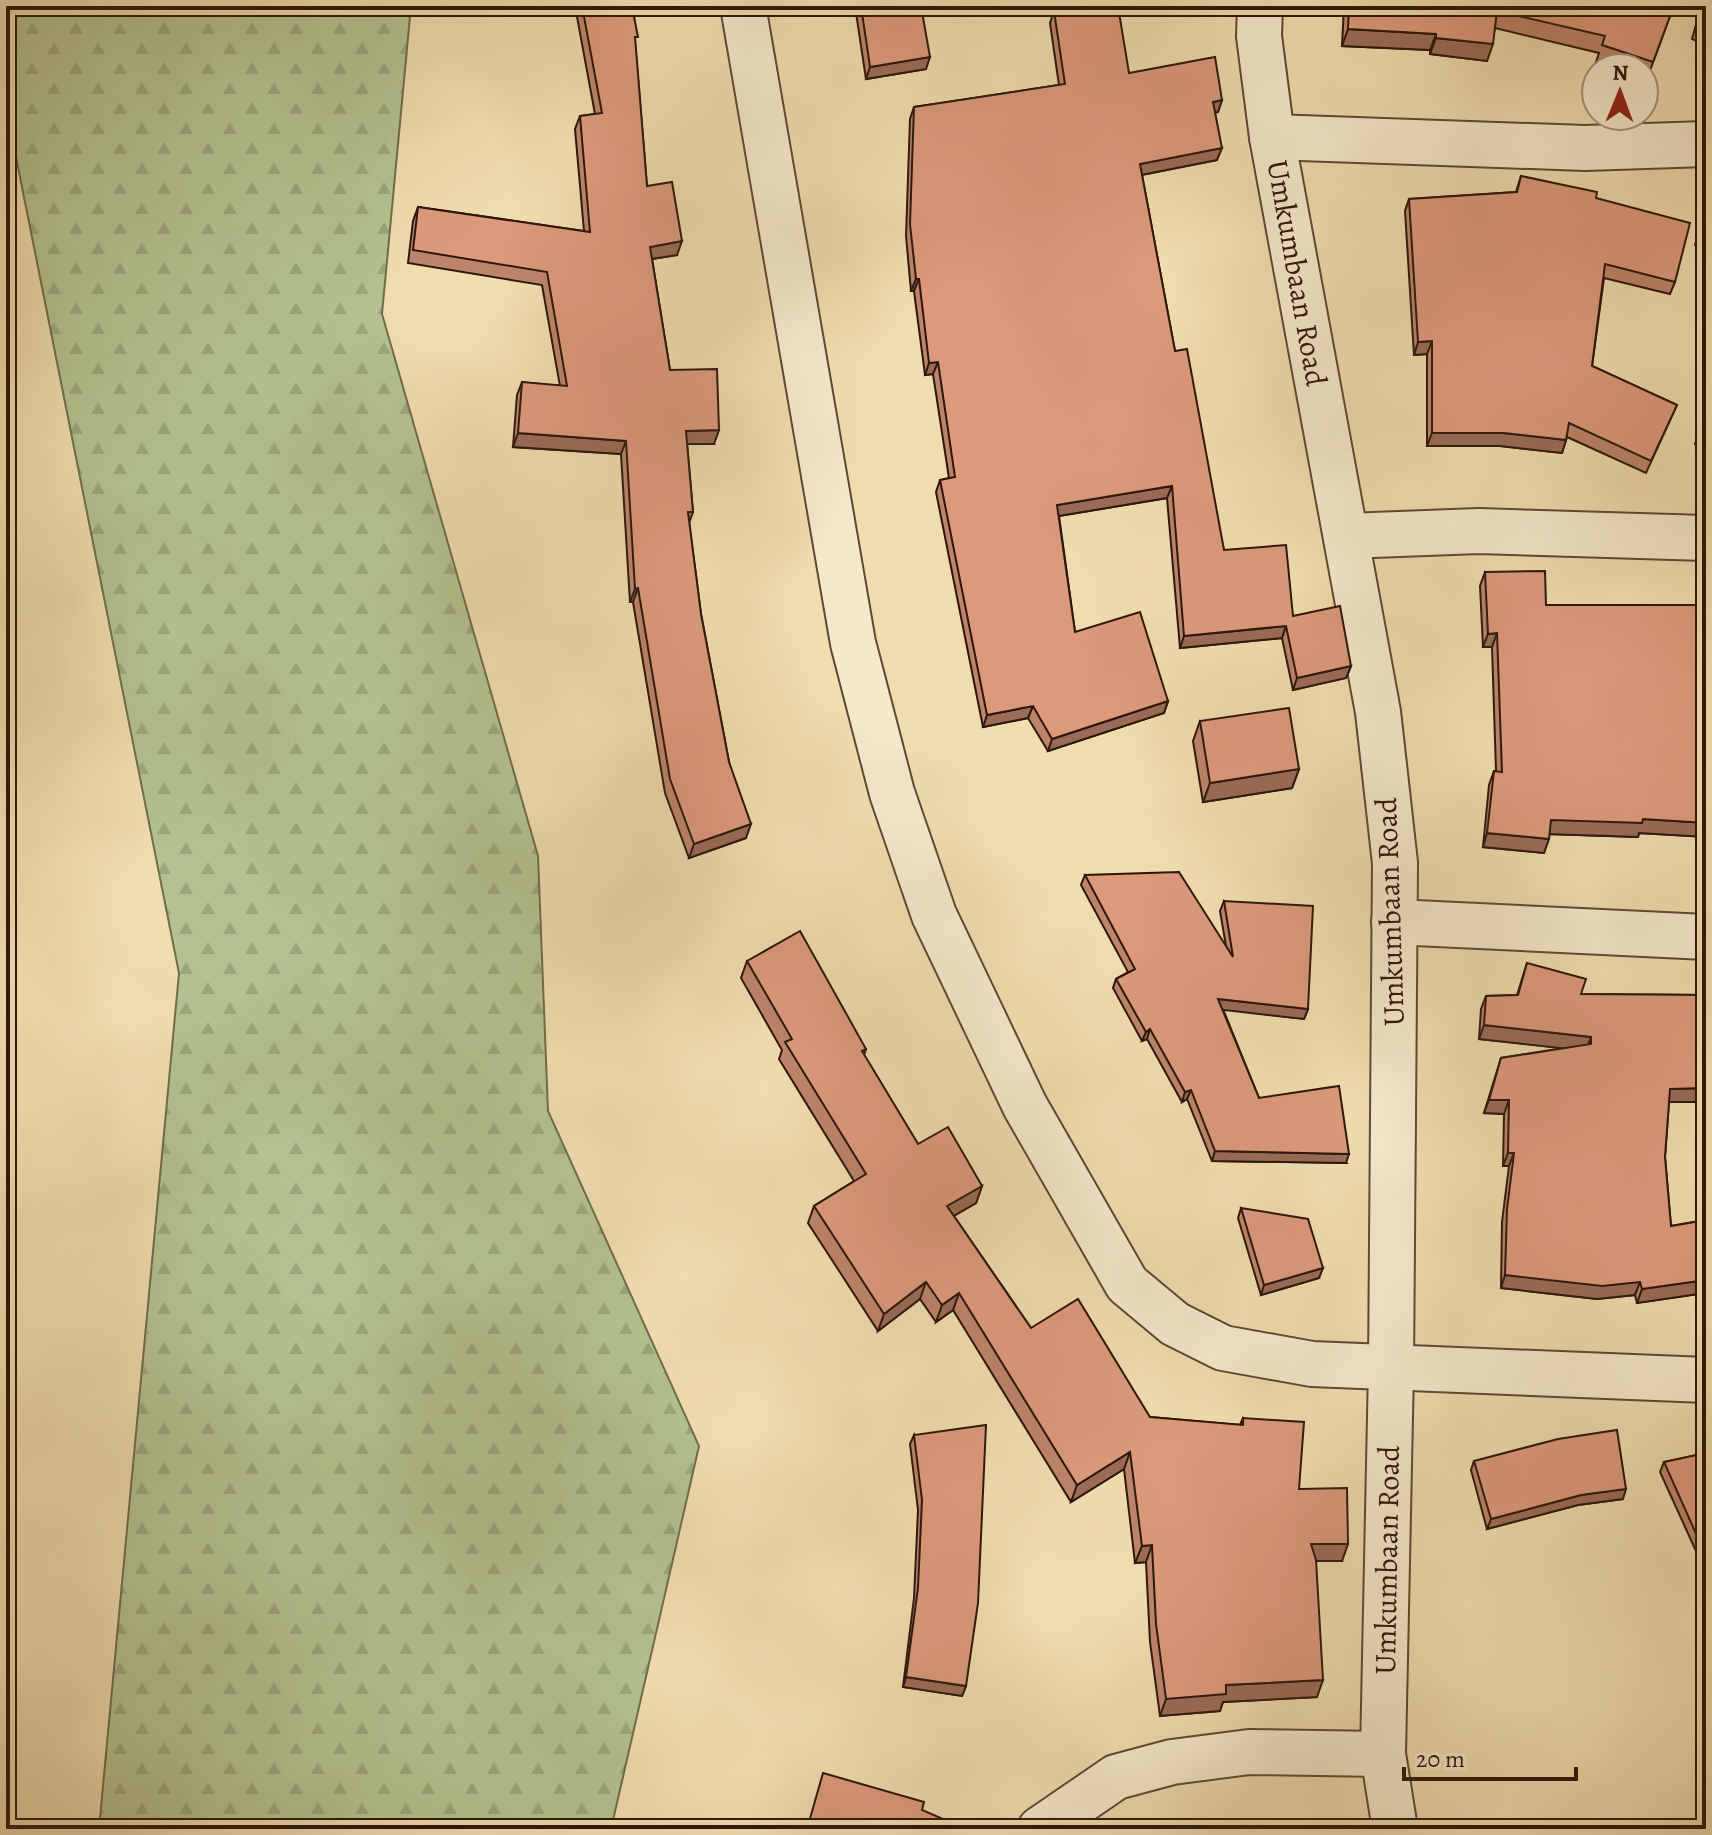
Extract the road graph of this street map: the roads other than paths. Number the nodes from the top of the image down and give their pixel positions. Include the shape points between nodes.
1 (743, 6) edge
2 (1260, 6) edge
3 (1272, 137) junction
4 (1706, 144) edge
5 (1346, 536) junction
6 (1706, 538) edge
7 (1394, 922) junction
8 (1706, 937) edge
9 (1391, 1369) junction
10 (1706, 1380) edge
11 (1383, 1754) junction
12 (1040, 1829) edge
13 (1395, 1829) edge

1 - 9 street via 853,643 884,763 934,915 1019,1093 1127,1284 1175,1324 1223,1348 1312,1364
2 - 3 street, Umkumbaan Road
3 - 4 street via 1585,148
3 - 5 street, Umkumbaan Road
5 - 6 street via 1479,531
5 - 7 street, Umkumbaan Road via 1378,712 1395,863
7 - 8 street
7 - 9 street, Umkumbaan Road
9 - 10 street
9 - 11 street, Umkumbaan Road
11 - 12 street via 1249,1752 1172,1762 1116,1777
11 - 13 street, Umkumbaan Road

